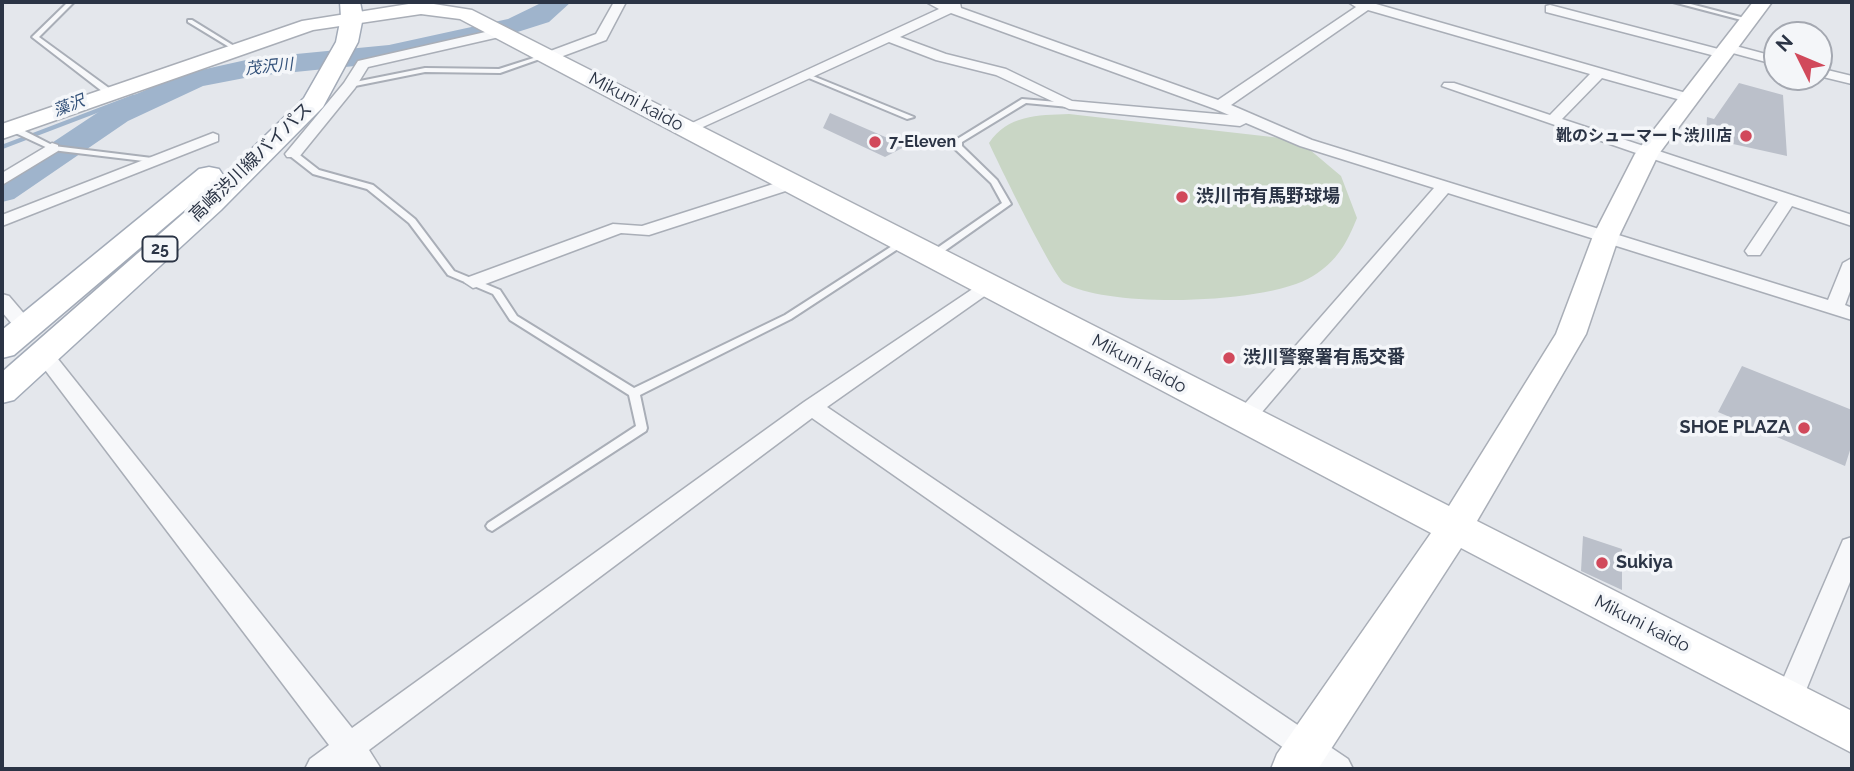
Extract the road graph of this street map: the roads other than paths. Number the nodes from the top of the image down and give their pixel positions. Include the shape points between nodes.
1 (71, 2) edge
2 (620, 2) edge
3 (932, 2) edge
4 (1676, 2) edge
5 (1363, 3) edge
6 (424, 5) edge
7 (957, 5) edge
8 (1550, 9) dead end
9 (351, 10) edge
10 (328, 11) edge
11 (1756, 11) edge
12 (190, 21) dead end
13 (497, 29) junction
14 (889, 37) junction
15 (236, 49) junction
16 (1725, 51) junction
17 (549, 55) junction
18 (1763, 58) edge
19 (331, 66) junction
20 (1599, 73) junction
21 (806, 75) junction
22 (1833, 75) edge
23 (1852, 80) edge
24 (1449, 86) dead end
25 (110, 93) junction
26 (1688, 98) junction
27 (1069, 105) junction
28 (1220, 106) junction
29 (910, 117) dead end
30 (1552, 121) junction
31 (1261, 123) junction
32 (5, 128) edge
33 (687, 129) junction
34 (213, 138) dead end
35 (52, 148) junction
36 (1647, 153) junction
37 (293, 154) joint
38 (152, 160) junction
39 (2, 180) edge
40 (792, 183) junction
41 (1443, 188) junction
42 (1788, 199) junction
43 (2, 221) edge
44 (1852, 221) edge
45 (1606, 236) junction
46 (919, 248) junction
47 (1754, 251) dead end
48 (1852, 263) edge
49 (473, 282) junction
50 (989, 284) junction
51 (2, 300) edge
52 (1843, 311) edge
53 (25, 327) junction
54 (2, 347) edge
55 (43, 354) junction
56 (2, 391) edge
57 (634, 393) junction
58 (812, 407) junction
59 (1243, 420) junction
60 (492, 526) dead end
61 (1455, 527) junction
62 (1852, 547) edge
63 (1788, 700) junction
64 (1852, 733) edge
65 (358, 758) edge
66 (1313, 762) edge
67 (320, 769) edge

1 - 25 lane via 35,37
2 - 17 street via 601,37
3 - 7 street
4 - 11 lane
5 - 20 street
5 - 28 street
6 - 9 street, Mikuni kaido
6 - 13 street, Mikuni kaido via 465,14
7 - 14 street
7 - 28 street
8 - 16 street
9 - 10 street, Mikuni kaido
9 - 19 main road, 高崎渋川線バイパス / 25
10 - 15 street, Mikuni kaido
10 - 19 main road, 高崎渋川線バイパス / 25
11 - 16 street
12 - 15 lane
13 - 17 street, Mikuni kaido
13 - 19 street via 363,64
14 - 21 street
14 - 27 street via 1001,72
15 - 25 street, Mikuni kaido
16 - 18 street
16 - 26 street
17 - 19 lane via 500,71
17 - 33 street, Mikuni kaido
19 - 37 street
19 - 53 main road, 高崎渋川線バイパス / 25
19 - 55 main road, 高崎渋川線バイパス / 25 via 314,102 272,146
20 - 26 street
20 - 30 street
21 - 29 lane
21 - 33 street
22 - 23 street
24 - 30 street
25 - 32 street, Mikuni kaido
26 - 36 street
27 - 31 street
27 - 46 lane via 1025,101 958,141 958,147 994,181 1007,204
28 - 31 street
30 - 36 street
31 - 41 street via 1306,143
32 - 35 lane
33 - 40 street, Mikuni kaido
34 - 38 street
35 - 38 lane
35 - 39 street
36 - 42 street
36 - 45 street
37 - 49 lane via 316,172 370,187 412,221 451,273
38 - 43 street
40 - 46 street, Mikuni kaido
40 - 49 street via 643,231 619,228
41 - 45 street
41 - 59 street
42 - 44 street
42 - 47 street
45 - 52 street
45 - 61 street via 1571,334
46 - 50 street, Mikuni kaido
46 - 57 lane
48 - 52 street
49 - 57 lane via 497,292 513,318
50 - 58 street
50 - 59 street, Mikuni kaido
51 - 53 street
53 - 54 main road, 高崎渋川線バイパス / 25
55 - 56 main road, 高崎渋川線バイパス / 25
55 - 65 street
57 - 60 lane via 642,428
58 - 65 street
58 - 66 street
59 - 61 street, Mikuni kaido
61 - 63 street, Mikuni kaido
61 - 66 street
62 - 63 street
63 - 64 street, Mikuni kaido
65 - 67 street

